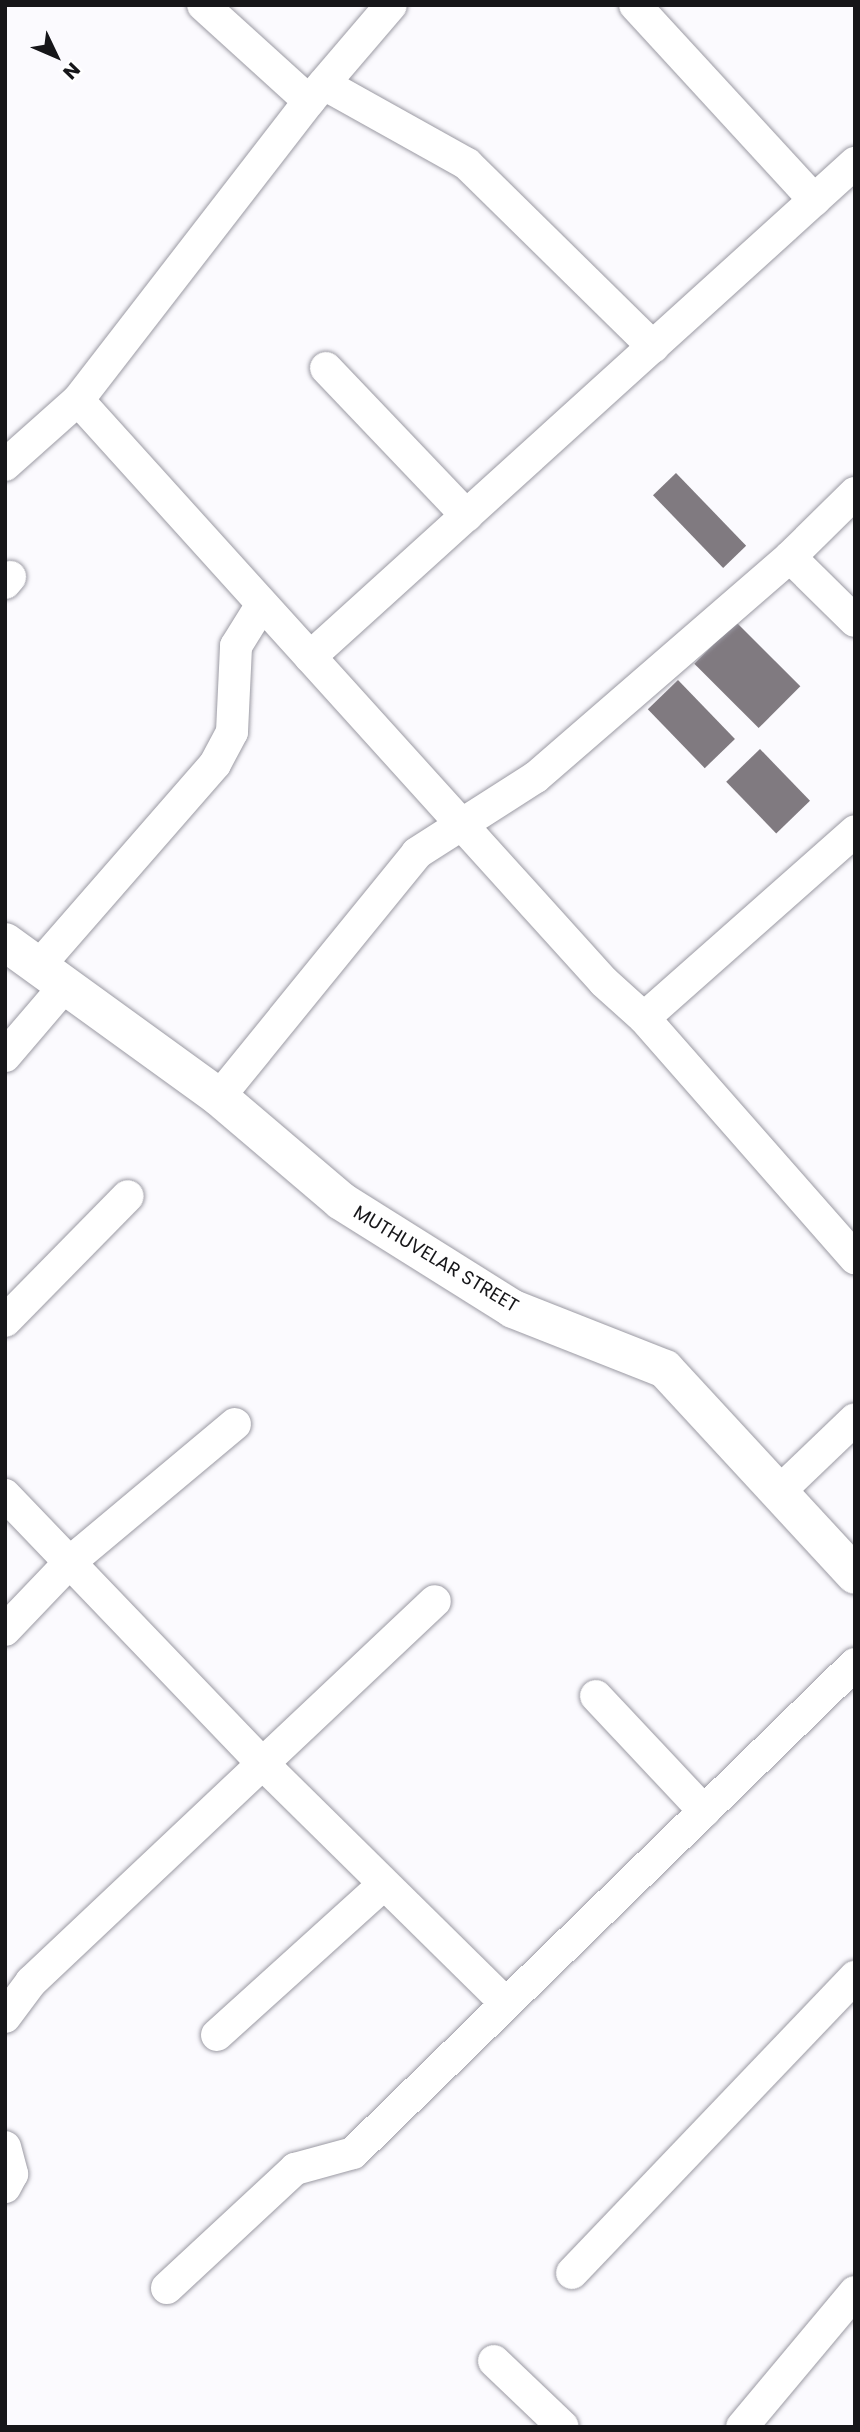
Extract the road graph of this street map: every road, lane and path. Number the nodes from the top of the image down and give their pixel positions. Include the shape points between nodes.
1 (203, 5) edge
2 (391, 5) edge
3 (635, 5) edge
4 (316, 92) junction
5 (855, 163) edge
6 (814, 200) junction
7 (653, 347) junction
8 (326, 368) dead end
9 (78, 400) junction
10 (5, 465) edge
11 (855, 493) edge
12 (467, 516) junction
13 (790, 557) junction
14 (262, 604) junction
15 (855, 621) edge
16 (310, 657) junction
17 (463, 826) junction
18 (855, 831) edge
19 (5, 942) edge
20 (51, 977) junction
21 (644, 1018) junction
22 (5, 1056) edge
23 (219, 1097) junction
24 (128, 1196) dead end
25 (855, 1258) edge
26 (5, 1321) edge
27 (855, 1419) edge
28 (234, 1424) dead end
29 (779, 1492) junction
30 (5, 1495) edge
31 (70, 1562) junction
32 (855, 1575) edge
33 (435, 1601) dead end
34 (5, 1630) edge
35 (855, 1664) edge
36 (596, 1696) dead end
37 (262, 1765) junction
38 (704, 1811) junction
39 (384, 1884) junction
40 (855, 1977) edge
41 (505, 2003) junction
42 (5, 2017) edge
43 (217, 2035) dead end
44 (5, 2147) edge
45 (5, 2188) edge
46 (572, 2273) dead end
47 (167, 2288) dead end
48 (855, 2292) edge
49 (494, 2361) dead end
50 (563, 2427) edge
51 (742, 2427) edge

1 - 4 street
2 - 4 street
3 - 6 street
4 - 7 street via 467,164
4 - 9 street
5 - 6 street
6 - 7 street
7 - 12 street
8 - 12 street
9 - 10 street
9 - 14 street
11 - 13 street
12 - 16 street
13 - 15 street
13 - 17 street via 536,777
14 - 16 street
14 - 20 street via 236,646 233,732 215,764
16 - 17 street
17 - 21 street
17 - 23 street via 416,853
18 - 21 street
19 - 20 street, MUTHUVELAR STREET
20 - 22 street
20 - 23 street, MUTHUVELAR STREET
21 - 25 street
23 - 29 street, MUTHUVELAR STREET via 341,1201 513,1309 665,1369
24 - 26 street
27 - 29 street
28 - 31 street
29 - 32 street, MUTHUVELAR STREET
30 - 31 street
31 - 34 street
31 - 37 street
33 - 37 street
35 - 38 street
36 - 38 street
37 - 39 street
37 - 42 street via 31,1982
38 - 41 street
39 - 41 street
39 - 43 street
40 - 46 street
41 - 47 street via 353,2153 295,2169
44 - 45 street via 12,2174
48 - 51 street
49 - 50 street

